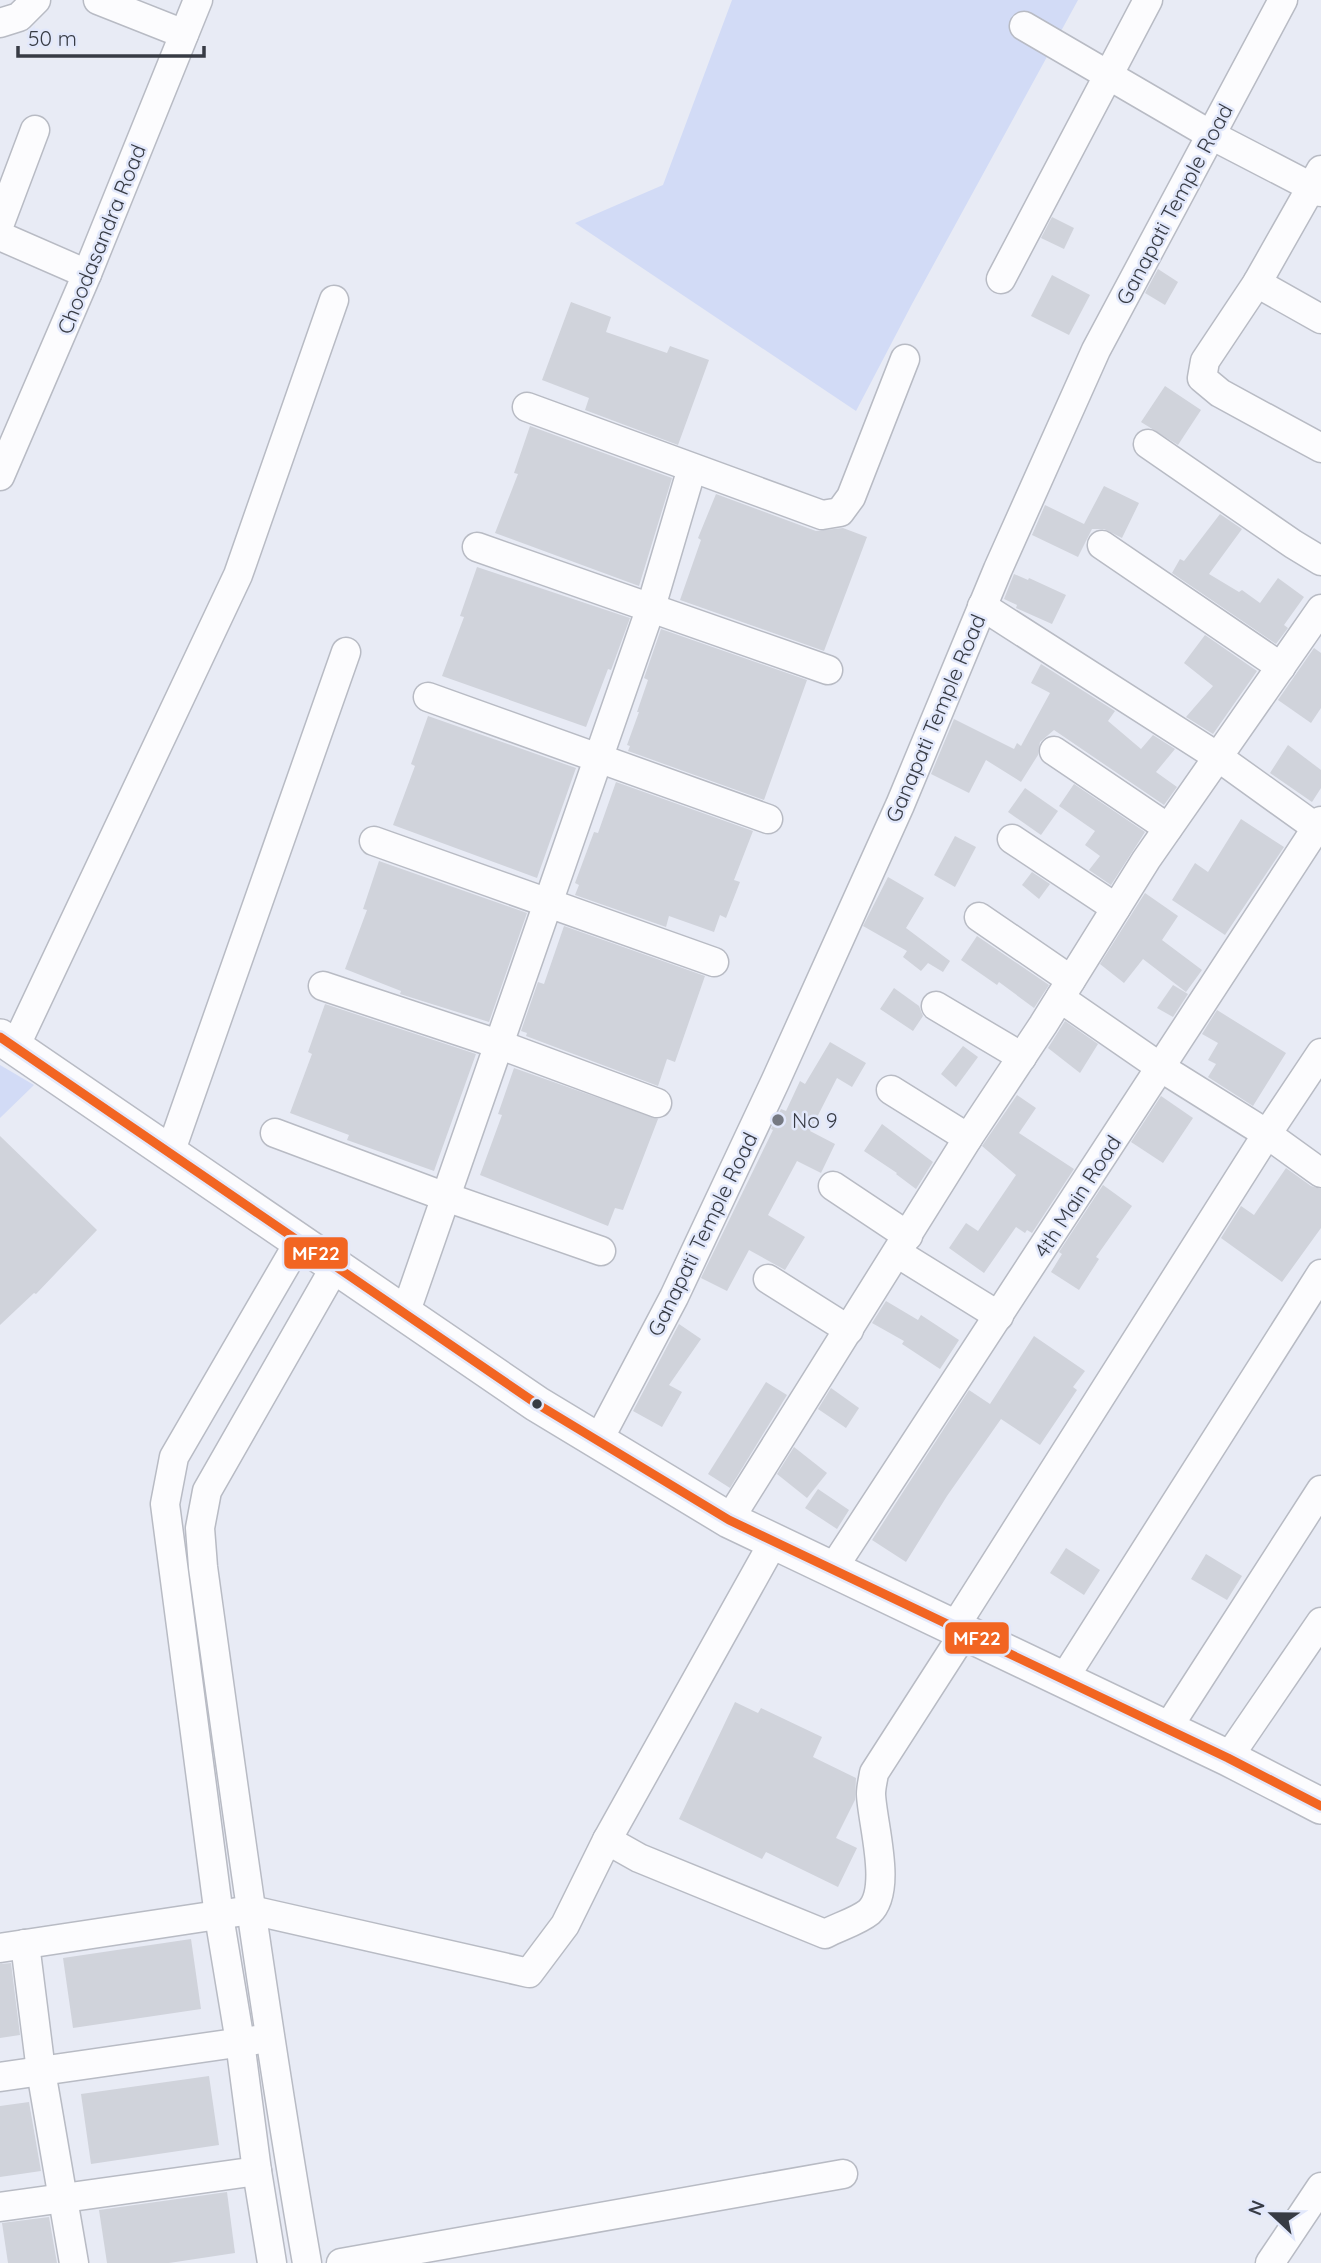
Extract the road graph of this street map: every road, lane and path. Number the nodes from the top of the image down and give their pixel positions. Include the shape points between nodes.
1 (36, 0) edge
2 (98, 0) edge
3 (198, 0) edge
4 (1148, 0) edge
5 (1283, 0) edge
6 (0, 23) edge
7 (1024, 26) dead end
8 (184, 34) junction
9 (1109, 76) junction
10 (35, 130) dead end
11 (1211, 135) junction
12 (1318, 183) edge
13 (0, 223) edge
14 (0, 236) edge
15 (87, 274) junction
16 (1001, 279) dead end
17 (1257, 283) junction
18 (334, 300) dead end
19 (1321, 320) edge
20 (905, 359) dead end
21 (527, 407) dead end
22 (1148, 444) dead end
23 (1321, 448) edge
24 (692, 468) junction
25 (0, 476) edge
26 (1102, 545) dead end
27 (477, 547) dead end
28 (1321, 561) edge
29 (982, 606) junction
30 (651, 607) junction
31 (1321, 609) edge
32 (346, 652) dead end
33 (1282, 667) junction
34 (828, 670) dead end
35 (428, 697) dead end
36 (1054, 751) dead end
37 (1218, 757) junction
38 (598, 759) junction
39 (768, 819) dead end
40 (1320, 826) edge
41 (1168, 828) junction
42 (1012, 839) dead end
43 (374, 841) dead end
44 (548, 904) junction
45 (1116, 908) junction
46 (979, 917) dead end
47 (714, 962) dead end
48 (323, 986) dead end
49 (1065, 989) junction
50 (936, 1006) dead end
51 (8, 1042) edge
52 (498, 1044) junction
53 (1321, 1054) edge
54 (1022, 1057) junction
55 (1160, 1067) junction
56 (891, 1090) dead end
57 (657, 1103) dead end
58 (275, 1132) dead end
59 (1267, 1134) junction
60 (968, 1138) junction
61 (170, 1153) junction
62 (1321, 1173) edge
63 (832, 1186) dead end
64 (446, 1197) junction
65 (299, 1242) junction
66 (903, 1244) junction
67 (601, 1251) dead end
68 (335, 1266) junction
69 (1321, 1274) edge
70 (768, 1279) dead end
71 (405, 1314) junction
72 (999, 1316) junction
73 (849, 1330) junction
74 (598, 1441) junction
75 (169, 1482) junction
76 (1321, 1490) edge
77 (207, 1491) junction
78 (729, 1520) junction
79 (774, 1541) junction
80 (832, 1570) junction
81 (1321, 1622) edge
82 (959, 1630) junction
83 (1062, 1680) junction
84 (1167, 1729) junction
85 (1228, 1758) junction
86 (1321, 1806) edge
87 (607, 1840) junction
88 (251, 1910) junction
89 (219, 1916) junction
90 (12, 1946) edge
91 (269, 2037) junction
92 (240, 2042) junction
93 (41, 2071) junction
94 (0, 2077) edge
95 (257, 2171) junction
96 (843, 2174) dead end
97 (1321, 2187) edge
98 (64, 2197) junction
99 (0, 2207) edge
100 (74, 2263) edge
101 (272, 2263) edge
102 (307, 2263) edge
103 (341, 2263) edge
104 (1270, 2263) edge

1 - 6 street via 19,17
2 - 8 street
3 - 8 street, Choodasandra Road
4 - 9 street
5 - 11 street, Ganapati Temple Road
7 - 9 street
8 - 15 street, Choodasandra Road
9 - 11 street
9 - 16 street
10 - 13 street
11 - 12 street
11 - 29 street, Ganapati Temple Road via 1096,350
12 - 17 street
14 - 15 street
15 - 25 street, Choodasandra Road
17 - 19 street
17 - 23 street via 1205,361 1202,378 1220,393
18 - 51 street via 238,575
20 - 24 street via 851,496 840,512 822,515
21 - 24 street
22 - 28 street
24 - 30 street
26 - 33 street
27 - 30 street
29 - 37 street
29 - 74 street, Ganapati Temple Road via 900,805 775,1082 674,1297
30 - 34 street
30 - 38 street
31 - 33 street
32 - 61 street
33 - 37 street
35 - 38 street
36 - 41 street
37 - 40 street
37 - 41 street
38 - 39 street
38 - 44 street
40 - 55 street, 4th Main Road
41 - 45 street
42 - 45 street
43 - 44 street
44 - 47 street
44 - 52 street
45 - 49 street
46 - 49 street
48 - 52 street
49 - 54 street
49 - 55 street
50 - 54 street
51 - 61 main road
52 - 57 street
52 - 64 street
53 - 59 street
54 - 60 street
55 - 59 street
55 - 72 street, 4th Main Road
56 - 60 street
58 - 64 street
59 - 62 street
59 - 82 street
60 - 66 street
61 - 65 main road
63 - 66 street
64 - 67 street
64 - 71 street
65 - 68 main road
65 - 75 street via 174,1457
66 - 72 street
66 - 73 street
68 - 71 main road
68 - 77 street
69 - 83 street
70 - 73 street
71 - 74 main road
72 - 80 street, 4th Main Road
73 - 78 street
74 - 78 main road
75 - 77 street
75 - 89 street via 165,1504
76 - 84 street
77 - 88 street via 200,1528 203,1567
78 - 79 main road
79 - 80 main road
79 - 87 street
80 - 82 main road
81 - 85 street
82 - 83 main road
82 - 87 street via 874,1773 871,1792 880,1886 868,1913 825,1934 639,1858
83 - 84 main road
84 - 85 main road
85 - 86 main road
87 - 88 street via 565,1925 529,1973
88 - 89 street
88 - 91 street
89 - 90 street
89 - 92 street
90 - 93 street
91 - 92 street
91 - 102 street
92 - 93 street
92 - 95 street
93 - 94 street
93 - 98 street
95 - 98 street
95 - 101 street
96 - 103 street
97 - 104 street
98 - 99 street
98 - 100 street

